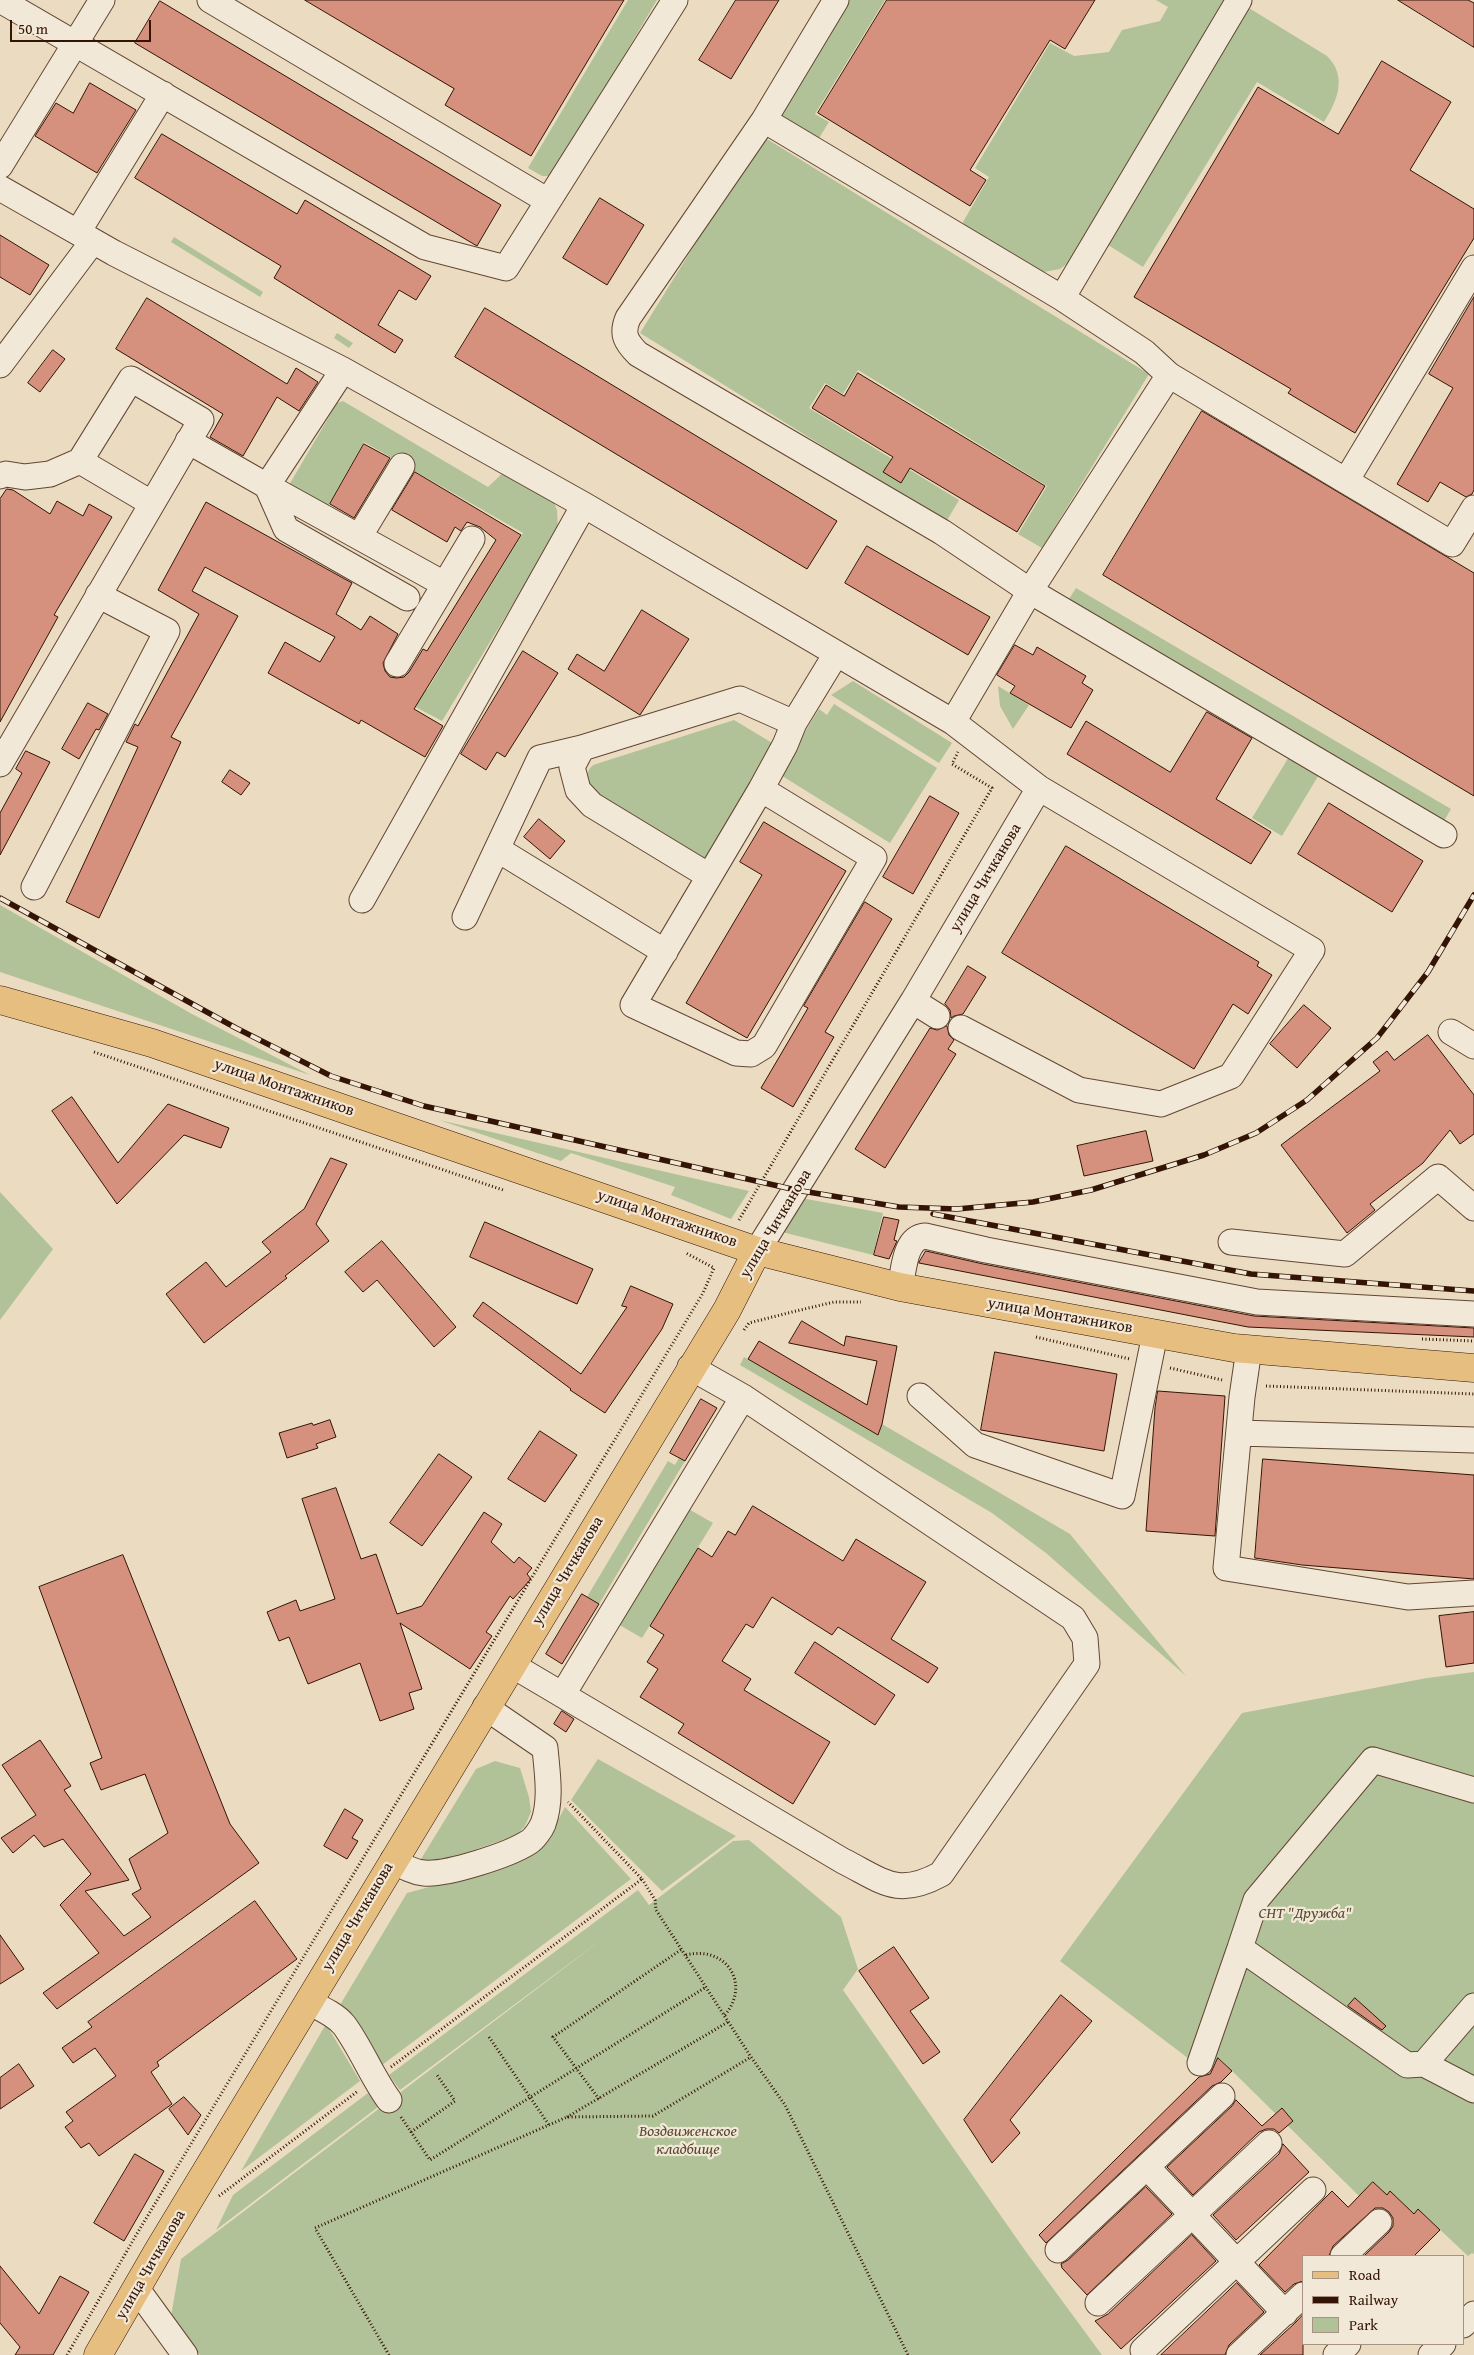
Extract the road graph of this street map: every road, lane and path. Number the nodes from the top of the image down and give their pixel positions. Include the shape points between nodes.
1 (0, 0) edge
2 (102, 0) edge
3 (210, 0) edge
4 (675, 0) edge
5 (836, 0) edge
6 (1240, 0) edge
7 (75, 42) junction
8 (163, 94) junction
9 (764, 120) junction
10 (0, 166) edge
11 (0, 188) edge
12 (548, 201) junction
13 (85, 236) junction
14 (1474, 268) edge
15 (1062, 298) junction
16 (0, 365) edge
17 (343, 370) junction
18 (1169, 375) junction
19 (188, 441) junction
20 (80, 461) junction
21 (402, 466) dead end
22 (0, 476) edge
23 (1346, 481) junction
24 (267, 486) junction
25 (151, 503) junction
26 (584, 505) junction
27 (1474, 508) edge
28 (359, 537) junction
29 (472, 539) dead end
30 (444, 584) junction
31 (1030, 591) junction
32 (98, 595) junction
33 (407, 598) dead end
34 (836, 654) junction
35 (397, 664) dead end
36 (794, 723) junction
37 (961, 728) junction
38 (582, 748) junction
39 (0, 764) edge
40 (1039, 788) junction
41 (760, 789) junction
42 (1444, 835) dead end
43 (496, 849) junction
44 (709, 876) junction
45 (34, 887) dead end
46 (362, 900) dead end
47 (464, 916) dead end
48 (664, 952) junction
49 (0, 1000) edge
50 (913, 1001) junction
51 (937, 1016) dead end
52 (961, 1028) dead end
53 (1451, 1032) dead end
54 (1474, 1046) edge
55 (91, 1051) dead end
56 (511, 1193) dead end
57 (1474, 1208) edge
58 (733, 1230) junction
59 (764, 1241) junction
60 (1231, 1242) dead end
61 (680, 1249) dead end
62 (714, 1268) junction
63 (900, 1287) junction
64 (869, 1302) dead end
65 (1474, 1314) edge
66 (743, 1330) dead end
67 (1155, 1334) junction
68 (1032, 1336) dead end
69 (1415, 1338) dead end
70 (1474, 1341) edge
71 (1249, 1349) junction
72 (1149, 1363) junction
73 (690, 1367) junction
74 (1474, 1368) edge
75 (1243, 1385) junction
76 (1474, 1394) edge
77 (920, 1396) dead end
78 (743, 1397) junction
79 (1238, 1433) junction
80 (1474, 1440) edge
81 (1474, 1593) edge
82 (512, 1665) junction
83 (563, 1694) junction
84 (485, 1707) junction
85 (547, 1779) junction
86 (1474, 1790) edge
87 (393, 1860) junction
88 (642, 1879) junction
89 (1240, 1948) junction
90 (682, 1949) junction
91 (686, 1955) junction
92 (706, 1987) junction
93 (308, 2002) junction
94 (1474, 2006) edge
95 (724, 2016) junction
96 (728, 2022) junction
97 (489, 2037) dead end
98 (750, 2056) junction
99 (1200, 2063) dead end
100 (1424, 2064) junction
101 (577, 2069) junction
102 (437, 2075) dead end
103 (374, 2079) junction
104 (1474, 2090) edge
105 (1222, 2096) dead end
106 (530, 2097) junction
107 (599, 2099) junction
108 (389, 2100) joint
109 (566, 2118) junction
110 (549, 2125) junction
111 (411, 2132) junction
112 (1269, 2143) dead end
113 (1147, 2167) junction
114 (220, 2190) dead end
115 (1313, 2190) dead end
116 (1192, 2215) junction
117 (1379, 2222) dead end
118 (1058, 2250) dead end
119 (1344, 2255) edge
120 (1237, 2262) junction
121 (137, 2289) junction
122 (1302, 2296) edge
123 (1098, 2303) dead end
124 (1285, 2313) junction
125 (1474, 2314) edge
126 (1464, 2324) edge
127 (1347, 2345) edge
128 (1442, 2345) edge
129 (1143, 2350) dead end
130 (68, 2355) edge
131 (98, 2355) edge
132 (185, 2355) edge
133 (388, 2355) edge
134 (908, 2355) edge
135 (1239, 2355) edge
136 (1336, 2355) edge
137 (1431, 2355) edge

1 - 7 street
2 - 7 street
3 - 12 street
4 - 12 street
5 - 9 street
6 - 15 street
7 - 8 street
7 - 10 street
8 - 12 street via 425,247 506,268
8 - 13 street
9 - 15 street
9 - 31 street via 628,318 624,335 628,343 638,354 942,532
11 - 13 street
13 - 16 street
13 - 17 street
14 - 23 street
15 - 18 street via 1144,352
17 - 24 street
17 - 26 street
18 - 23 street
18 - 31 street
19 - 20 street via 201,420 131,379
19 - 24 street
19 - 25 street
20 - 22 street via 50,474
20 - 25 street
21 - 28 street
23 - 27 street via 1452,544
24 - 28 street
24 - 33 street via 286,529
25 - 32 street
26 - 34 street
26 - 46 street
28 - 30 street
29 - 30 street
30 - 35 street
31 - 37 street
31 - 42 street
32 - 39 street
32 - 45 street via 167,631
34 - 36 street
34 - 37 street
36 - 38 street via 740,699
36 - 41 street
37 - 40 street
37 - 58 path via 952,764 992,788
38 - 43 street via 540,758
38 - 44 street via 572,767 573,780 592,805
40 - 50 street, улица Чичканова
40 - 52 street via 1312,950 1231,1076 1161,1104 1079,1090
41 - 44 street
41 - 48 street via 874,858 764,1046 751,1054 736,1053 633,1005
43 - 47 street
43 - 48 street
44 - 48 street
49 - 58 main road, улица Монтажников via 152,1043
50 - 51 street
50 - 59 street, улица Чичканова
53 - 54 street
55 - 56 path
57 - 60 street via 1438,1176 1345,1254
58 - 59 main road, улица Монтажников
58 - 59 path
58 - 62 path
59 - 63 main road, улица Монтажников
59 - 73 main road, улица Чичканова via 727,1310
61 - 62 path
62 - 130 path via 703,1293 135,2237
63 - 65 street via 910,1246 915,1239 925,1236 1257,1302
63 - 67 main road, улица Монтажников
64 - 66 path via 826,1304 750,1323
67 - 71 main road, улица Монтажников
67 - 72 street
68 - 72 path
69 - 70 path
71 - 74 main road, улица Монтажников
71 - 75 street
72 - 75 path
72 - 77 street via 1122,1496 974,1445
73 - 78 street
73 - 82 main road, улица Чичканова
75 - 76 path
75 - 79 street
78 - 83 street
78 - 83 street via 1072,1618 1085,1638 1087,1664 941,1874 927,1882 902,1886 893,1886 843,1861
79 - 80 street
79 - 81 street via 1226,1568 1408,1596
82 - 83 street
82 - 84 main road, улица Чичканова
84 - 85 street via 545,1748
84 - 87 main road, улица Чичканова
85 - 87 street via 548,1796 543,1824 531,1841 458,1868 425,1873 409,1870
85 - 88 path
86 - 89 street via 1372,1760 1256,1900
87 - 93 main road, улица Чичканова
88 - 90 path via 656,1910
88 - 103 path
89 - 99 street
89 - 100 street via 1407,2065
90 - 91 path
90 - 101 path via 552,2036
91 - 92 path
91 - 95 path via 709,1953 731,1970 736,1998
92 - 95 path
92 - 101 path
93 - 103 street via 343,2024
93 - 121 main road, улица Чичканова
94 - 100 street
95 - 96 path
96 - 98 path
96 - 107 path
97 - 106 path
98 - 109 path via 653,2116
98 - 134 path via 785,2105
100 - 104 street
101 - 106 path
101 - 107 path
102 - 111 path via 455,2101
103 - 108 street
103 - 114 path via 215,2199
105 - 113 street
106 - 110 path
106 - 111 path via 430,2160
107 - 109 path
108 - 111 path
109 - 110 path
110 - 133 path via 315,2228
112 - 116 street
113 - 116 street
113 - 118 street
115 - 120 street
116 - 120 street
116 - 123 street
117 - 119 street
120 - 124 street
120 - 129 street
121 - 131 main road, улица Чичканова
121 - 132 street
122 - 124 street
124 - 135 street
125 - 126 street
127 - 136 street
128 - 137 street

